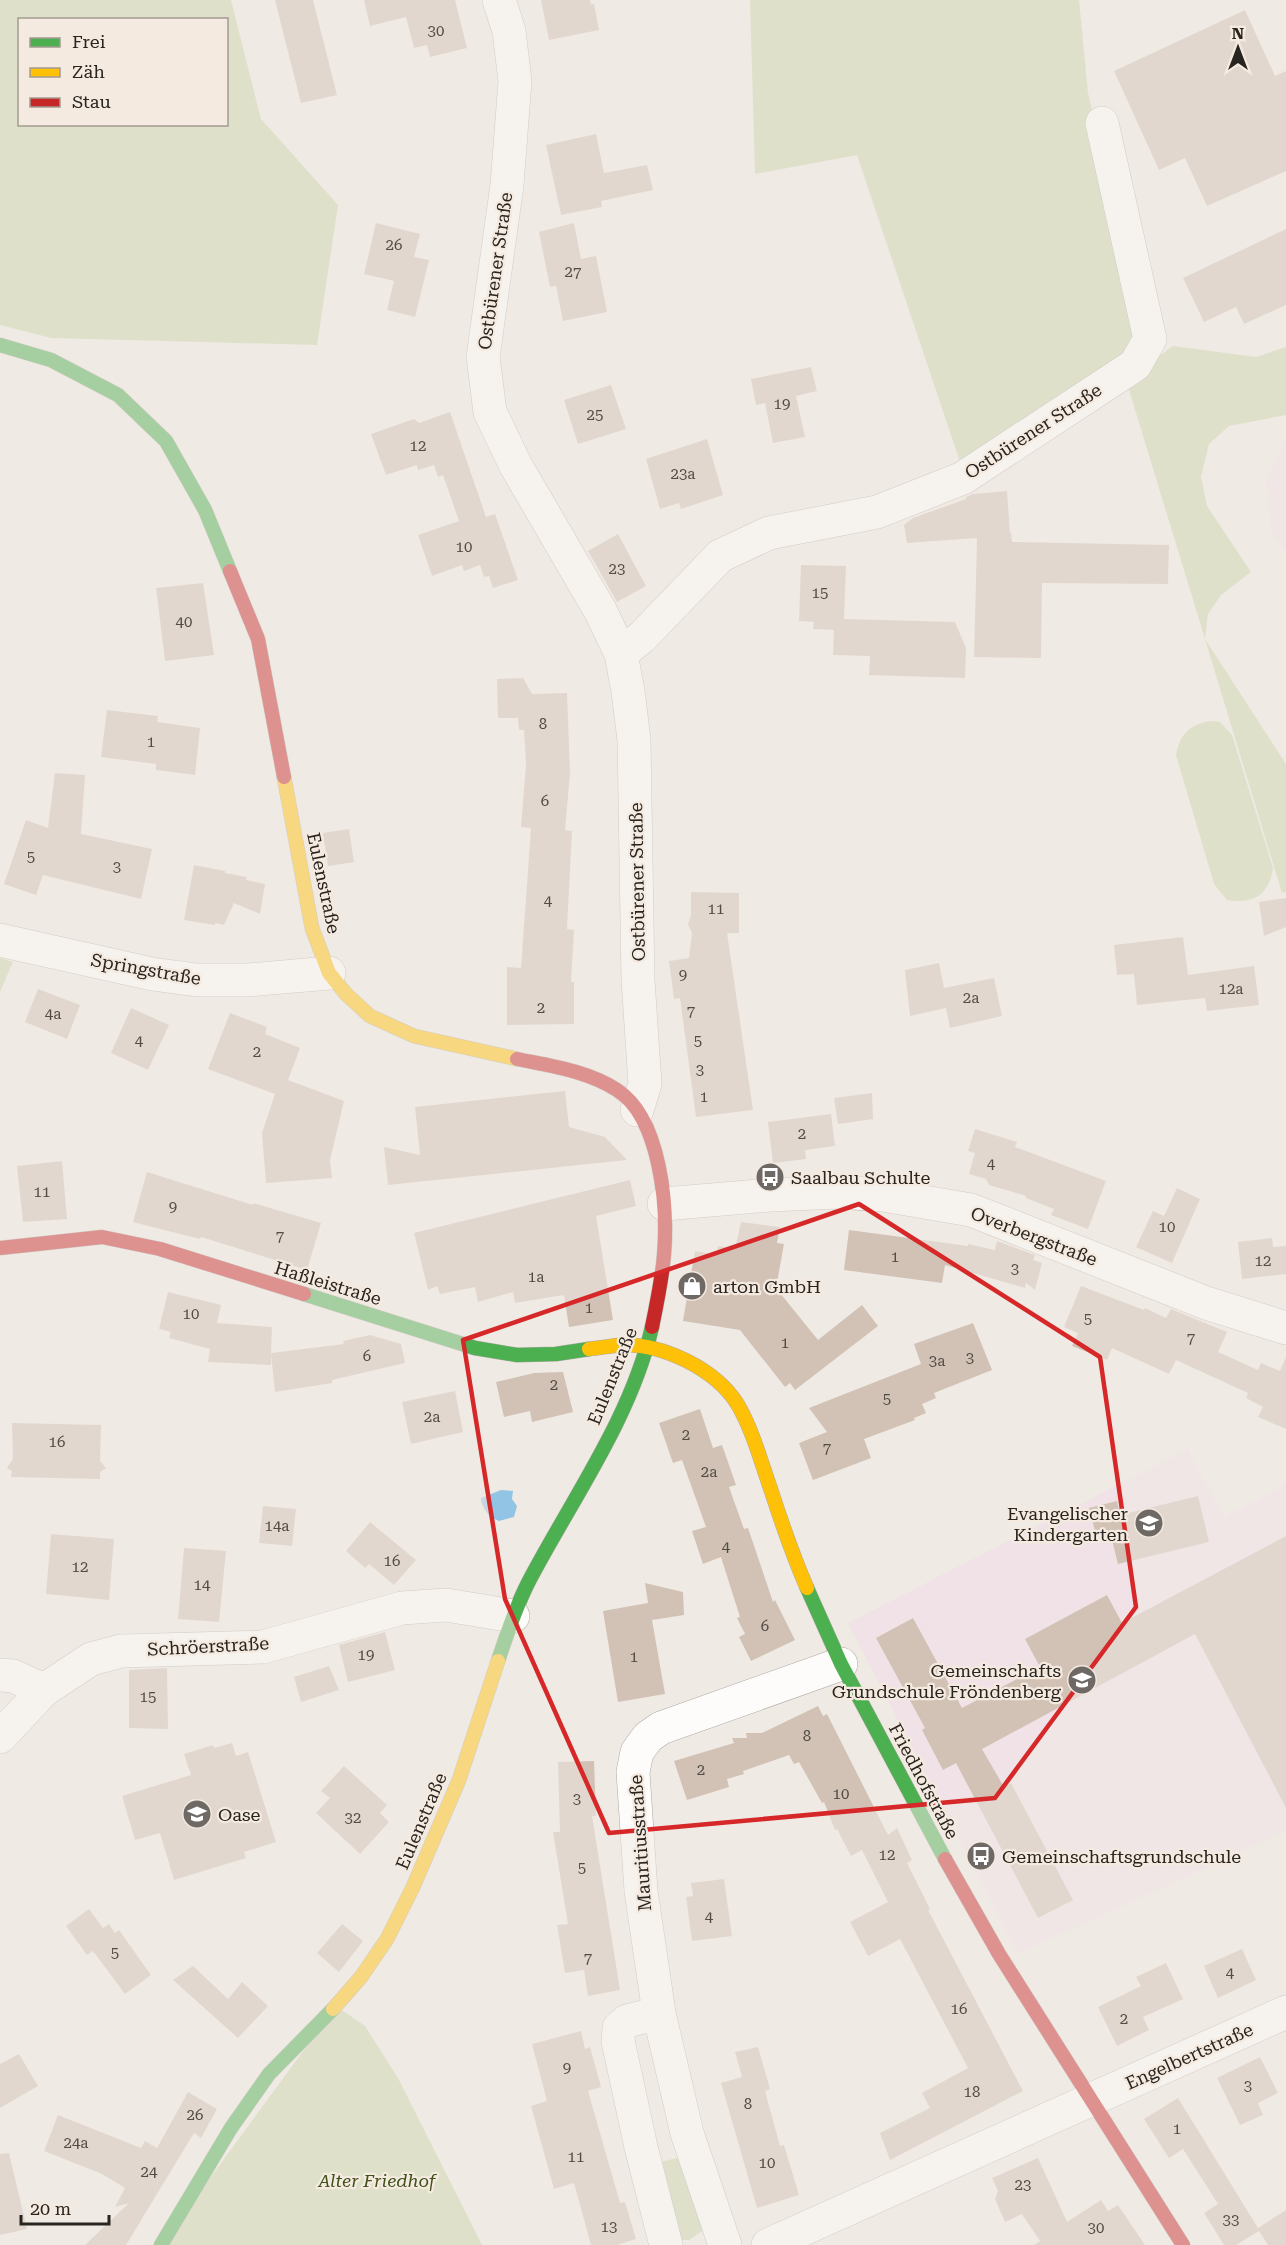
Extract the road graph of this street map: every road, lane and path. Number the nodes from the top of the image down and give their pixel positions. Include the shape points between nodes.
1 (499, 0) edge
2 (1102, 123) dead end
3 (0, 345) edge
4 (621, 654) junction
5 (0, 939) edge
6 (329, 973) junction
7 (637, 1110) junction
8 (664, 1204) junction
9 (0, 1248) edge
10 (1286, 1328) edge
11 (647, 1348) junction
12 (513, 1616) junction
13 (841, 1664) junction
14 (0, 1675) edge
15 (44, 1690) junction
16 (0, 1737) edge
17 (1286, 2012) edge
18 (659, 2013) junction
19 (1092, 2100) junction
20 (161, 2245) edge
21 (666, 2245) edge
22 (725, 2245) edge
23 (768, 2245) edge
24 (1183, 2245) edge

1 - 4 street, Ostbürener Straße via 509,31 515,81 507,185 483,357 490,412
2 - 4 street, Ostbürener Straße via 1150,339 1135,365 963,478 877,512 769,532 720,556
3 - 6 main road, Eulenstraße via 51,360 118,394 166,441 205,510 258,639 312,928
4 - 7 street, Ostbürener Straße via 634,740 638,980 645,1084
5 - 6 street, Springstraße via 152,974 196,980
6 - 7 main road, Eulenstraße via 370,1017 389,1026 414,1036 578,1072 618,1090
7 - 8 main road, Eulenstraße via 655,1151
8 - 10 street, Overbergstraße via 838,1192 971,1210 1206,1303
8 - 11 main road, Eulenstraße via 664,1253
9 - 11 main road, Haßleistraße via 102,1237 160,1249 475,1348 517,1355 622,1345
11 - 12 main road, Eulenstraße via 587,1480
11 - 13 main road, Friedhofstraße via 686,1359 716,1380 737,1404 757,1448 791,1552
12 - 15 street, Schröerstraße via 446,1605 402,1608 263,1647 121,1651 91,1659
12 - 20 main road, Eulenstraße via 459,1780 387,1939 336,2006 269,2074 231,2128
13 - 18 street, Mauritiusstraße via 661,1728 648,1737 638,1752 633,1772 640,1891
13 - 19 main road, Friedhofstraße via 956,1880
14 - 15 street via 13,1676
15 - 16 street, Schröerstraße
17 - 19 street, Engelbertstraße
18 - 21 street via 627,2021 619,2028 618,2041
18 - 22 street, Mauritiusstraße via 687,2133
19 - 23 street
19 - 24 main road, Friedhofstraße

